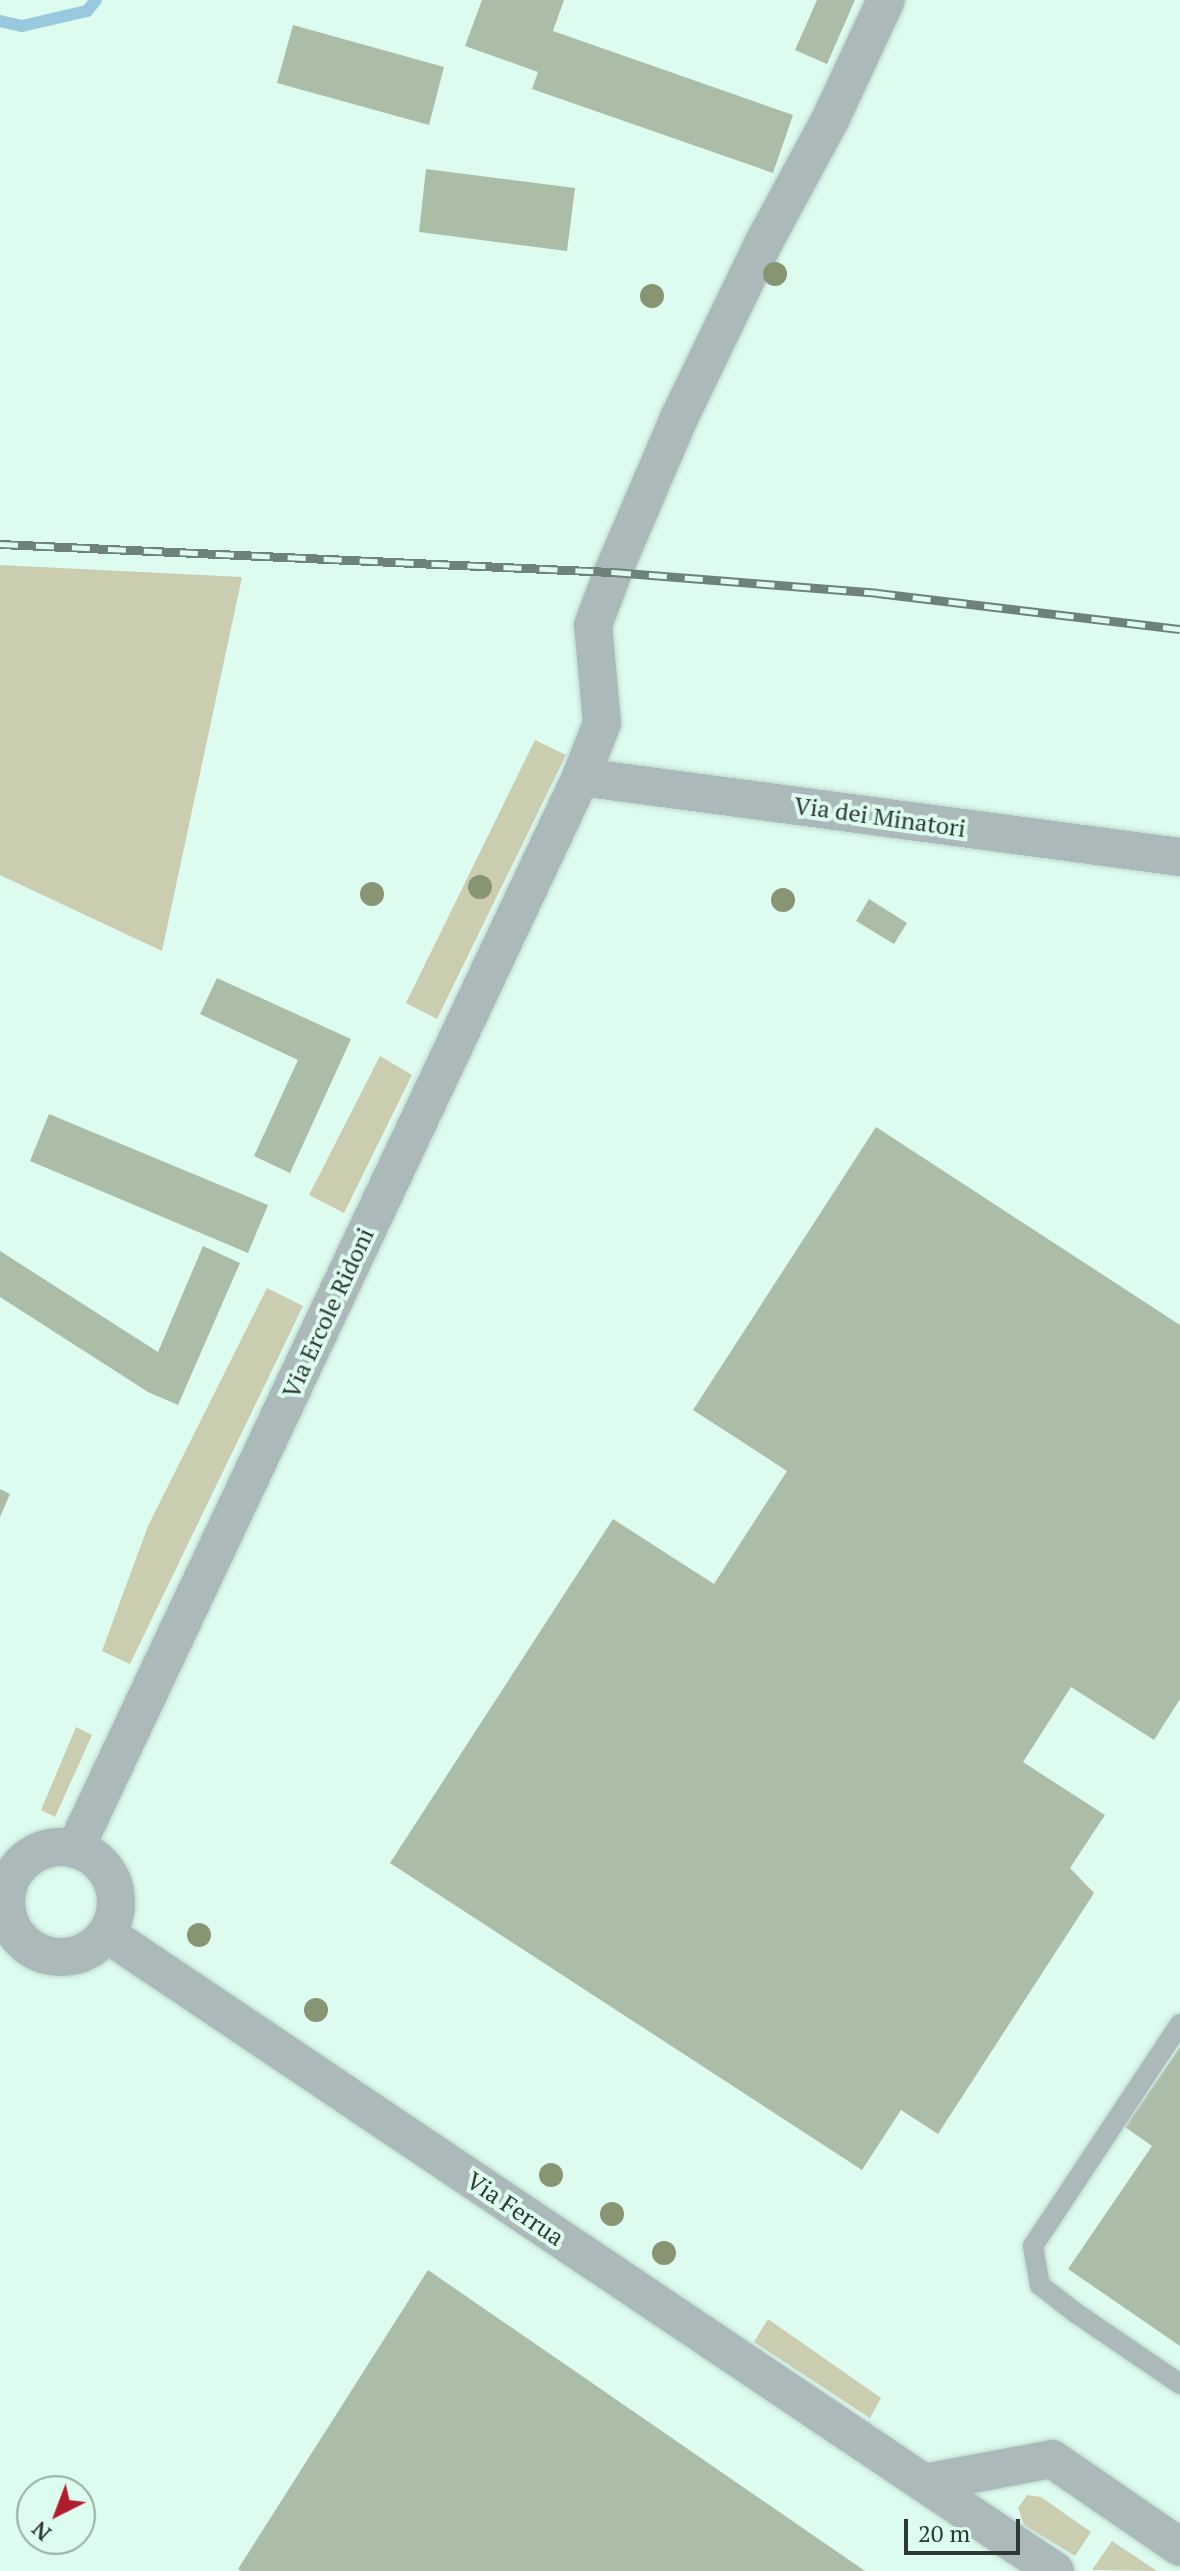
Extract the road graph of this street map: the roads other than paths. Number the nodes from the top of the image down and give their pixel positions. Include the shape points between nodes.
1 (886, 0) edge
2 (581, 777) junction
3 (1180, 857) edge
4 (75, 1849) junction
5 (4, 1923) edge
6 (107, 1934) junction
7 (1180, 2024) edge
8 (1180, 2384) edge
9 (924, 2483) junction
10 (1180, 2547) edge
11 (1055, 2571) edge

1 - 2 street, Via Ercole Ridoni via 679,418 613,572 593,625 602,723
2 - 3 street, Via dei Minatori
2 - 4 street, Via Ercole Ridoni
4 - 5 street via 58,1847 28,1858 9,1885
4 - 6 street via 105,1868 113,1883 117,1901
5 - 6 street via 44,1955 78,1955
6 - 9 street, Via Ferrua
7 - 8 lane via 1033,2246 1040,2285
9 - 10 street via 1052,2459
9 - 11 street, Via Ferrua

